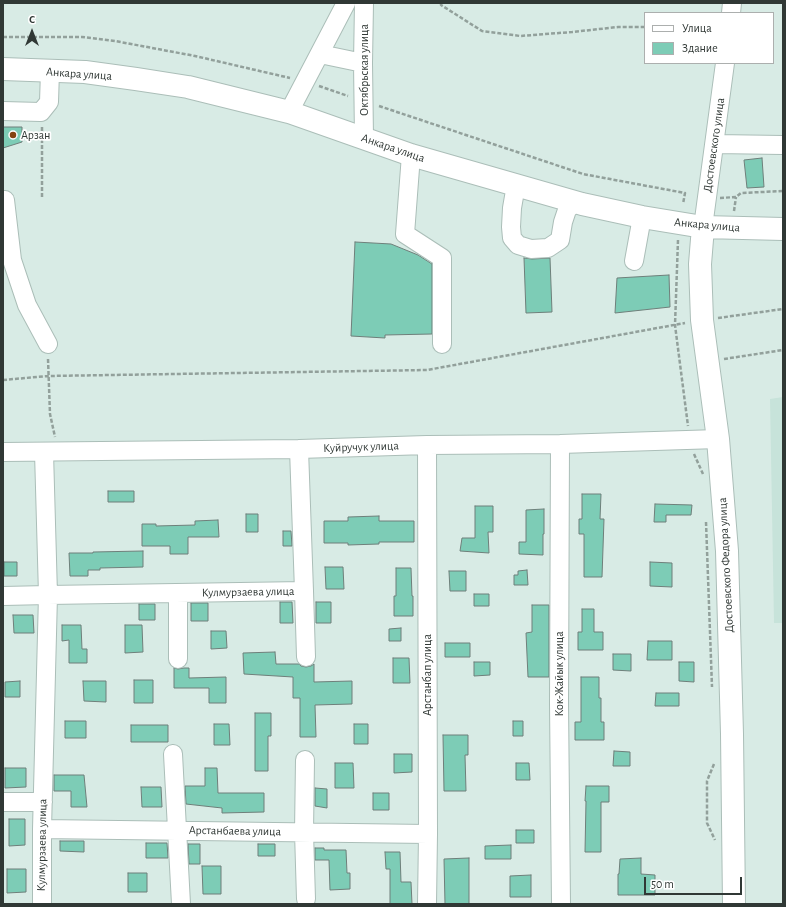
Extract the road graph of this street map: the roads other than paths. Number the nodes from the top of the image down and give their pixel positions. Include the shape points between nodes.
1 (346, 3) edge
2 (364, 3) edge
3 (320, 54) junction
4 (363, 63) junction
5 (725, 64) edge
6 (3, 69) edge
7 (50, 71) junction
8 (3, 111) edge
9 (289, 112) junction
10 (364, 138) junction
11 (715, 144) junction
12 (783, 145) edge
13 (411, 155) junction
14 (516, 185) junction
15 (5, 200) dead end
16 (575, 202) junction
17 (642, 217) junction
18 (703, 227) junction
19 (783, 229) edge
20 (634, 262) dead end
21 (48, 344) dead end
22 (442, 344) dead end
23 (718, 439) junction
24 (560, 444) junction
25 (427, 445) junction
26 (299, 449) junction
27 (3, 452) edge
28 (51, 452) junction
29 (304, 591) junction
30 (178, 593) junction
31 (48, 595) junction
32 (3, 596) edge
33 (306, 657) dead end
34 (178, 659) dead end
35 (173, 754) dead end
36 (305, 760) dead end
37 (3, 802) edge
38 (43, 802) junction
39 (42, 829) junction
40 (176, 831) junction
41 (304, 832) junction
42 (428, 834) junction
43 (306, 899) dead end
44 (42, 904) edge
45 (181, 904) edge
46 (427, 904) edge
47 (561, 904) edge
48 (734, 904) edge

1 - 3 street
2 - 4 street, Октябрьская улица
3 - 4 street
3 - 9 street
4 - 10 street, Октябрьская улица
5 - 11 street, Достоевского улица
6 - 7 main road, Анкара улица
7 - 8 street via 49,102 41,112
7 - 9 main road, Анкара улица via 85,72 188,87
9 - 10 main road, Анкара улица
10 - 13 main road, Анкара улица
11 - 12 street
11 - 18 street, Достоевского улица
13 - 14 main road, Анкара улица
13 - 22 street via 405,234 442,258
14 - 16 main road, Анкара улица
14 - 16 street via 512,208 512,238 518,245 531,249 548,248 560,240 562,222 567,210
15 - 21 street via 12,260 27,305
16 - 17 main road, Анкара улица
17 - 18 main road, Анкара улица
17 - 20 street
18 - 19 main road, Анкара улица
18 - 23 main road, Достоевского Федора улица via 700,264 702,320
23 - 24 street, Куйручук улица
23 - 48 main road, Достоевского Федора улица via 727,551
24 - 25 street, Куйручук улица
24 - 47 street, Кок-Жайык улица
25 - 26 street, Куйручук улица
25 - 42 street, Арстанбап улица
26 - 28 street, Куйручук улица
26 - 29 street, Кулмурзаева улица
27 - 28 street, Куйручук улица
28 - 31 street, Кулмурзаева улица
29 - 30 street, Кулмурзаева улица
29 - 33 street
30 - 31 street, Кулмурзаева улица
30 - 34 street
31 - 32 street, Кулмурзаева улица
31 - 38 street, Кулмурзаева улица
35 - 40 street
36 - 41 street
37 - 38 street
38 - 39 street, Кулмурзаева улица
39 - 40 street, Арстанбаева улица
39 - 44 street, Кулмурзаева улица
40 - 41 street, Арстанбаева улица
40 - 45 street
41 - 42 street, Арстанбаева улица
41 - 43 street
42 - 46 street, Арстанбап улица

